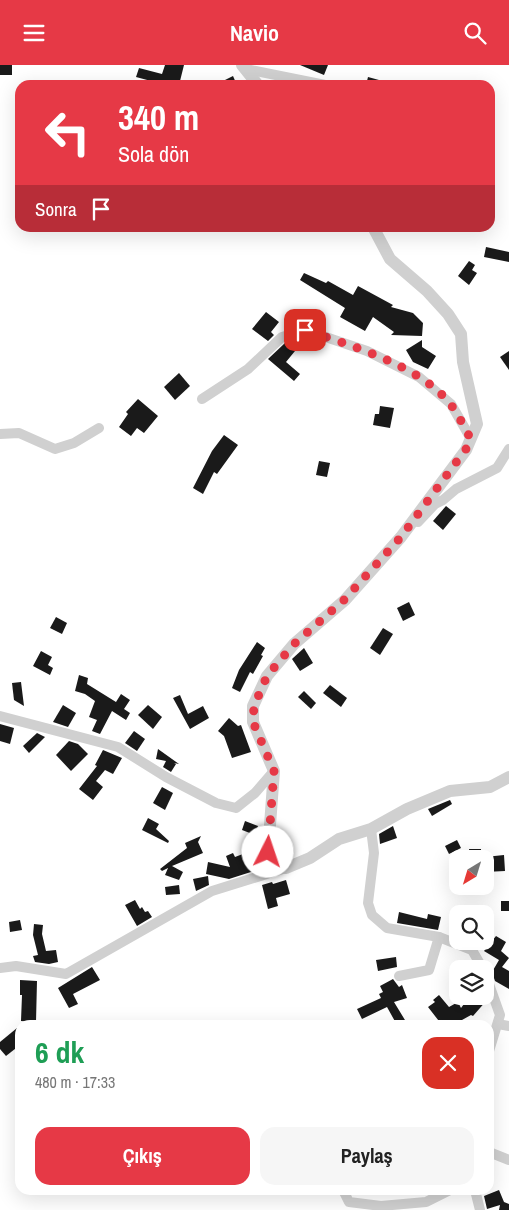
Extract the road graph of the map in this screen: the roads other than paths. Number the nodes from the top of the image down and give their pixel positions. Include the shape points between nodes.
1 (244, 67) edge
2 (254, 80) edge
3 (302, 80) edge
4 (376, 232) edge
5 (202, 399) dead end
6 (99, 428) dead end
7 (0, 434) edge
8 (471, 439) junction
9 (509, 449) edge
10 (402, 536) junction
11 (0, 716) edge
12 (274, 771) junction
13 (509, 777) edge
14 (371, 829) junction
15 (286, 868) junction
16 (439, 937) junction
17 (478, 960) edge
18 (0, 969) edge
19 (399, 976) dead end
20 (494, 998) edge
21 (498, 1024) junction
22 (509, 1026) edge
23 (494, 1036) edge
24 (494, 1154) edge
25 (509, 1160) edge
26 (346, 1195) edge
27 (441, 1195) edge
28 (476, 1195) edge
29 (480, 1210) edge

1 - 2 street
1 - 3 street
4 - 8 street via 390,259 427,291 461,334 462,361 477,424
5 - 8 street via 248,369 282,337 305,330 367,351 419,377 451,404
6 - 7 street via 74,443 55,449 19,433
8 - 10 street
9 - 10 street via 497,468 435,504
10 - 12 street via 344,600 294,644 267,676 254,706 253,722
11 - 12 street via 118,747 166,777 236,808 255,793
12 - 15 street via 268,852 272,864
13 - 14 street via 490,787 450,791
14 - 15 street via 339,839 310,858
14 - 16 street via 374,853 368,903 372,915 387,928
15 - 18 street via 212,891 66,974 16,966
16 - 17 street via 472,950
16 - 19 street via 429,970
20 - 21 street via 500,1015
21 - 22 street
21 - 23 street
24 - 25 street
26 - 27 street via 349,1202 381,1206 426,1203
28 - 29 street

